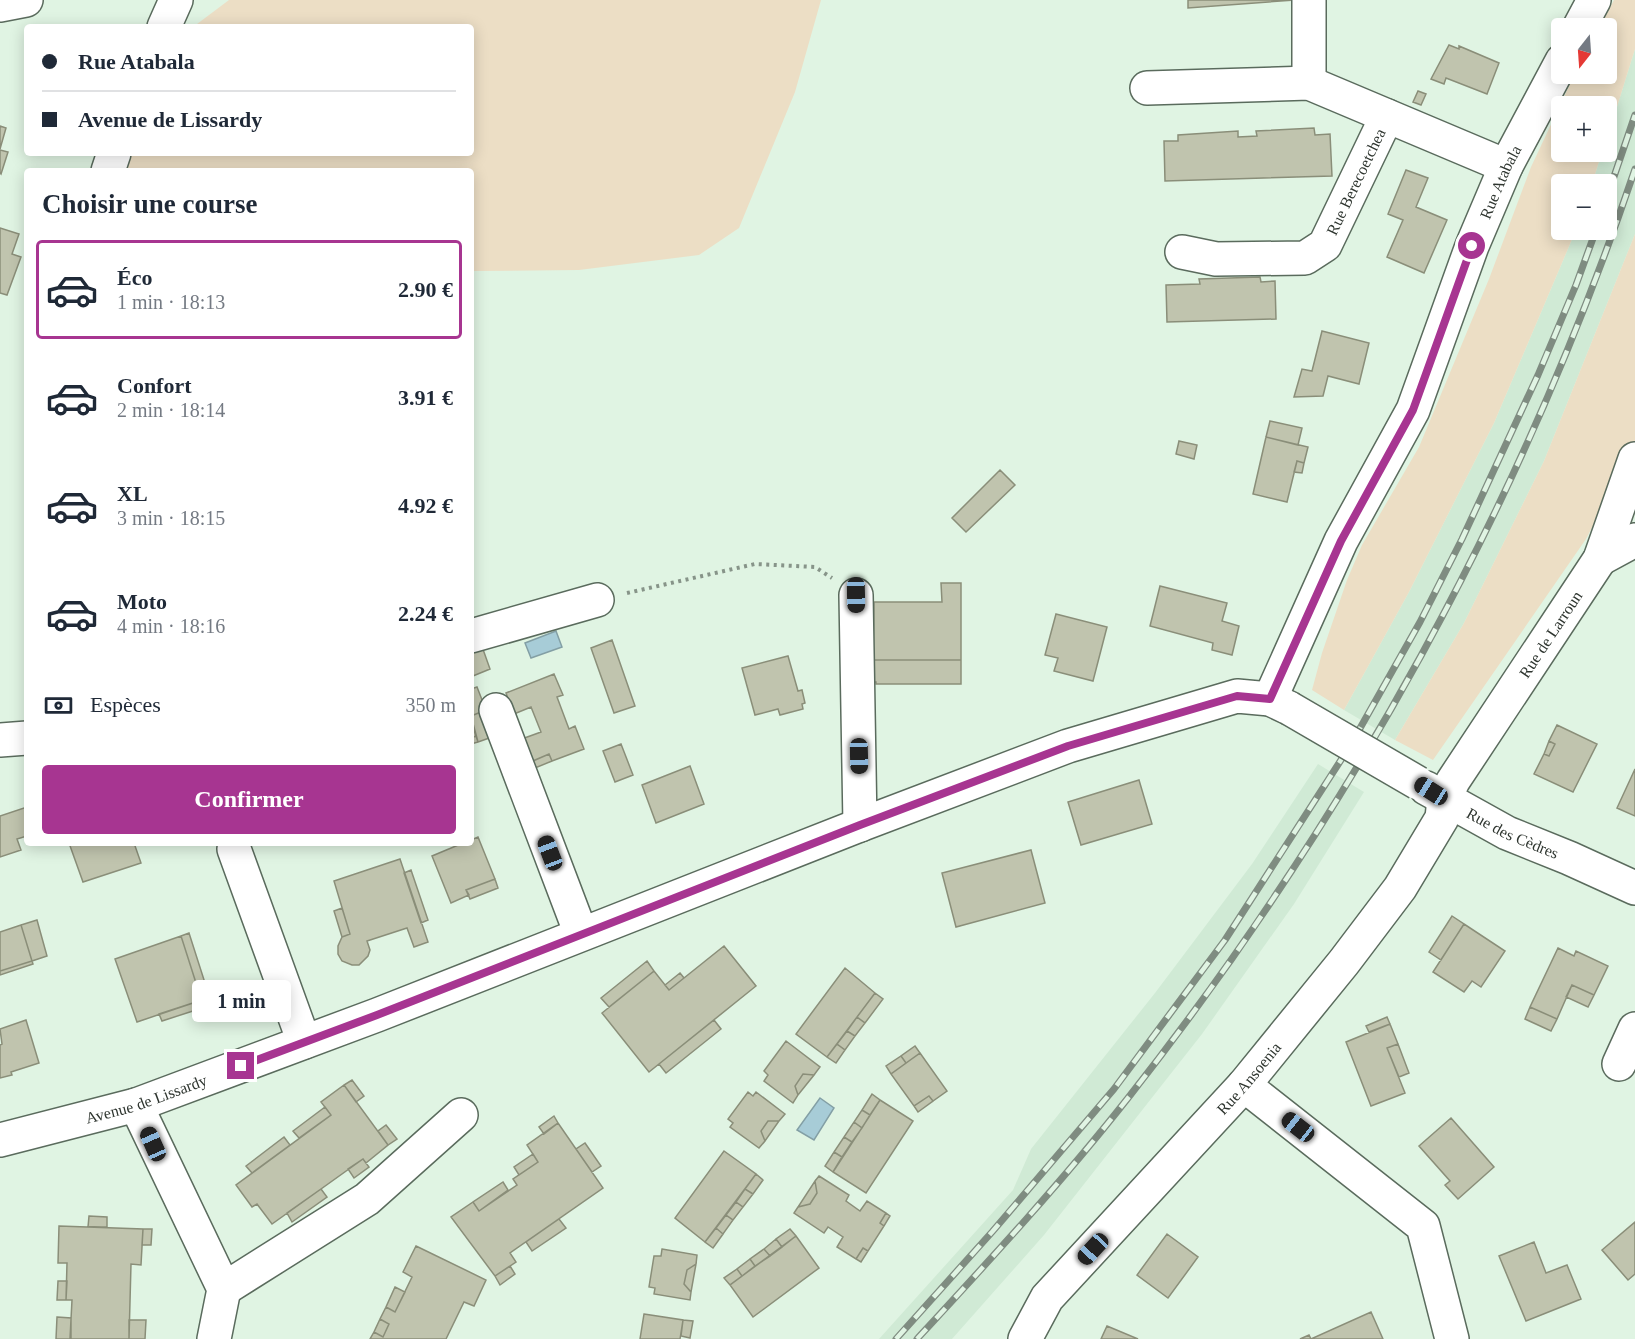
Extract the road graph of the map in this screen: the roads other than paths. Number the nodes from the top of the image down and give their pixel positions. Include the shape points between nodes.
1 (26, 0) edge
2 (177, 0) edge
3 (1309, 0) edge
4 (1594, 0) edge
5 (0, 5) edge
6 (1584, 18) edge
7 (165, 24) edge
8 (1551, 82) edge
9 (1309, 83) junction
10 (1147, 88) dead end
11 (1387, 116) junction
12 (1506, 166) junction
13 (1182, 252) dead end
14 (1635, 459) edge
15 (1635, 540) edge
16 (1600, 559) junction
17 (856, 595) road end
18 (597, 600) road end
19 (474, 635) edge
20 (1280, 704) junction
21 (496, 710) dead end
22 (24, 738) edge
23 (0, 740) edge
24 (1431, 791) junction
25 (860, 825) junction
26 (234, 849) dead end
27 (1635, 888) edge
28 (581, 934) junction
29 (1635, 1029) edge
30 (304, 1042) junction
31 (1619, 1064) dead end
32 (1244, 1084) junction
33 (136, 1105) junction
34 (461, 1115) dead end
35 (0, 1140) edge
36 (224, 1289) junction
37 (214, 1339) edge
38 (1025, 1339) edge
39 (1452, 1339) edge

1 - 5 street
2 - 7 street
3 - 9 street
4 - 6 street
8 - 12 street, Rue Atabala
9 - 10 street, Rue Berecoetchea
9 - 11 street, Rue Berecoetchea
11 - 12 street, Rue Berecoetchea
11 - 13 street, Rue Berecoetchea via 1325,245 1305,258 1216,259
12 - 20 street, Rue Atabala via 1472,246 1413,410 1341,541
14 - 16 street, Rue de Larroun
15 - 16 street
16 - 24 street, Rue de Larroun via 1460,772
17 - 25 street
18 - 19 street
20 - 24 street, Rue des Cèdres, bridge
20 - 25 street, Avenue de Lissardy via 1237,696 1068,746
21 - 28 street
22 - 23 street
24 - 27 street, Rue des Cèdres via 1507,833
24 - 32 street, Rue Ansoenia via 1442,818 1400,888
25 - 28 street, Avenue de Lissardy
26 - 30 street
28 - 30 street, Avenue de Lissardy
29 - 31 street
30 - 33 street, Avenue de Lissardy
32 - 38 street, Rue Ansoenia via 1047,1298
32 - 39 street via 1423,1227
33 - 35 street, Avenue de Lissardy
33 - 36 street
34 - 36 street via 368,1199
36 - 37 street

